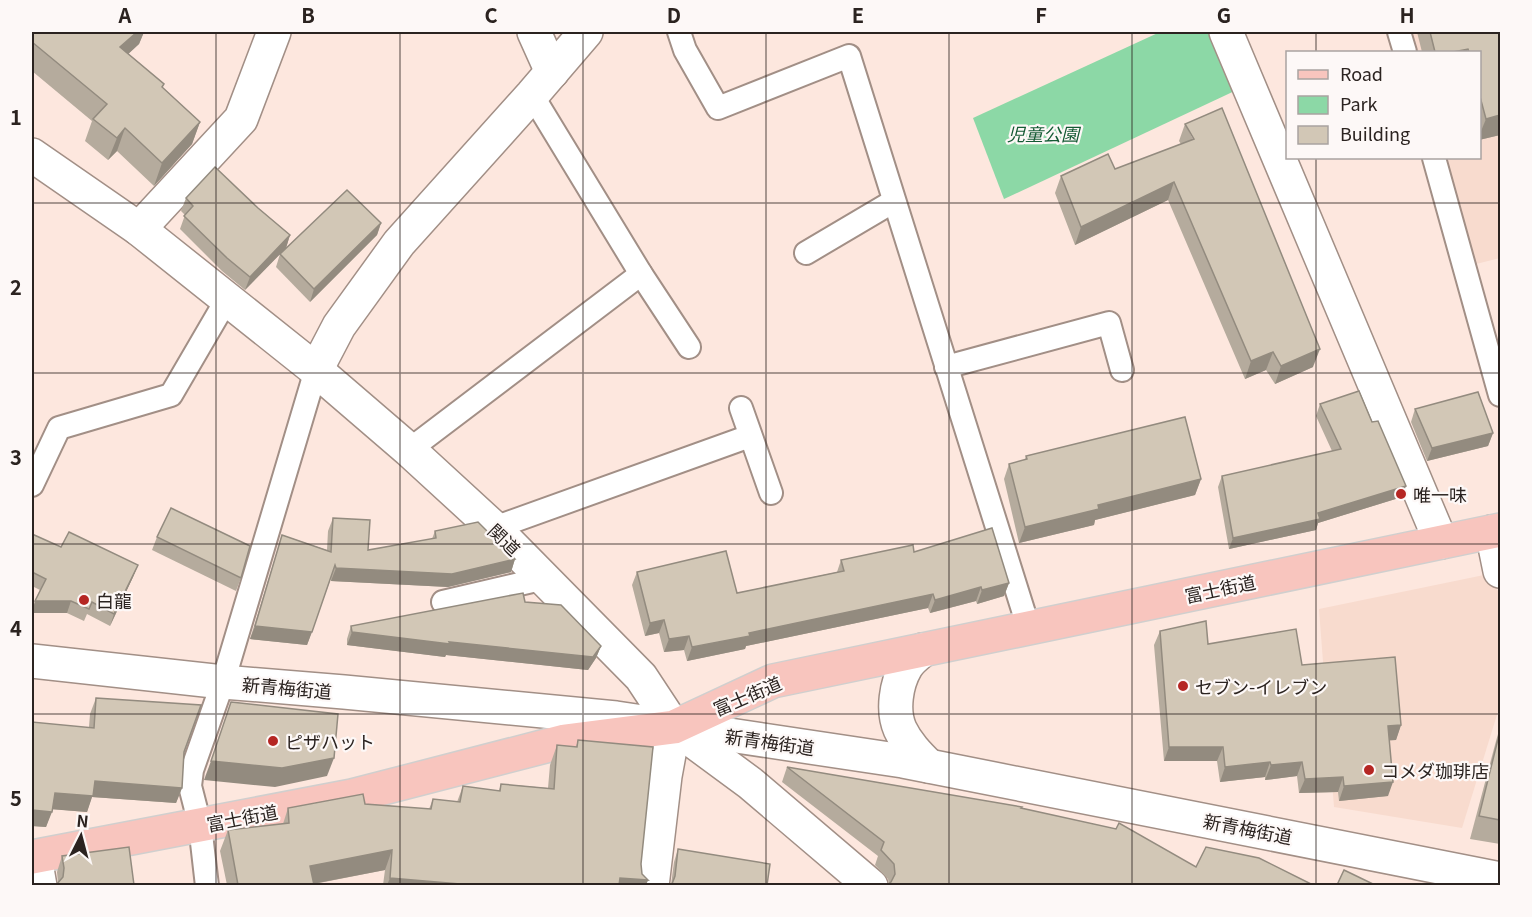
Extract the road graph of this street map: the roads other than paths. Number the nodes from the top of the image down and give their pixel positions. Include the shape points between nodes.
1 (274, 32) edge
2 (534, 32) edge
3 (586, 32) edge
4 (679, 32) edge
5 (1226, 32) edge
6 (1399, 32) edge
7 (1405, 51) edge
8 (542, 83) junction
9 (32, 155) edge
10 (1434, 159) edge
11 (894, 201) junction
12 (139, 229) junction
13 (806, 253) dead end
14 (641, 274) junction
15 (227, 299) junction
16 (689, 347) dead end
17 (946, 367) junction
18 (316, 370) junction
19 (1122, 370) dead end
20 (1500, 396) edge
21 (741, 408) dead end
22 (750, 436) junction
23 (409, 450) junction
24 (32, 485) edge
25 (771, 493) dead end
26 (495, 528) junction
27 (1496, 531) edge
28 (1441, 542) junction
29 (1500, 571) edge
30 (545, 578) junction
31 (443, 602) dead end
32 (1029, 629) junction
33 (923, 650) junction
34 (32, 661) edge
35 (223, 682) junction
36 (674, 727) junction
37 (929, 766) junction
38 (200, 825) junction
39 (35, 866) edge
40 (1500, 879) edge
41 (207, 885) edge
42 (652, 885) edge
43 (871, 885) edge

1 - 12 street via 241,119
2 - 8 street
3 - 8 street
4 - 11 lane via 717,108 849,56
5 - 28 street
6 - 7 lane
8 - 14 lane
8 - 18 street via 399,243 339,326
9 - 12 street, 関道
10 - 20 lane
11 - 13 lane
11 - 17 lane
12 - 15 street, 関道
14 - 16 lane
14 - 23 lane
15 - 18 street, 関道
15 - 24 lane via 171,395 59,428
17 - 19 lane via 1109,323
17 - 32 lane
18 - 23 street, 関道
18 - 35 lane
21 - 22 lane
22 - 25 lane
22 - 26 lane
23 - 26 street, 関道
26 - 30 street, 関道
27 - 28 main road, 富士街道
27 - 29 street
28 - 32 main road, 富士街道
30 - 31 lane
30 - 36 street, 関道 via 641,677
32 - 33 main road, 富士街道
33 - 36 main road, 富士街道 via 773,681
33 - 37 street via 907,665 896,704 899,728
34 - 35 street, 新青梅街道
35 - 36 street, 新青梅街道
35 - 38 lane via 191,778
36 - 37 street, 新青梅街道
36 - 38 main road, 富士街道 via 565,741 352,796
36 - 42 street
36 - 43 street via 750,783
37 - 40 street, 新青梅街道
38 - 39 main road, 富士街道
38 - 41 lane

